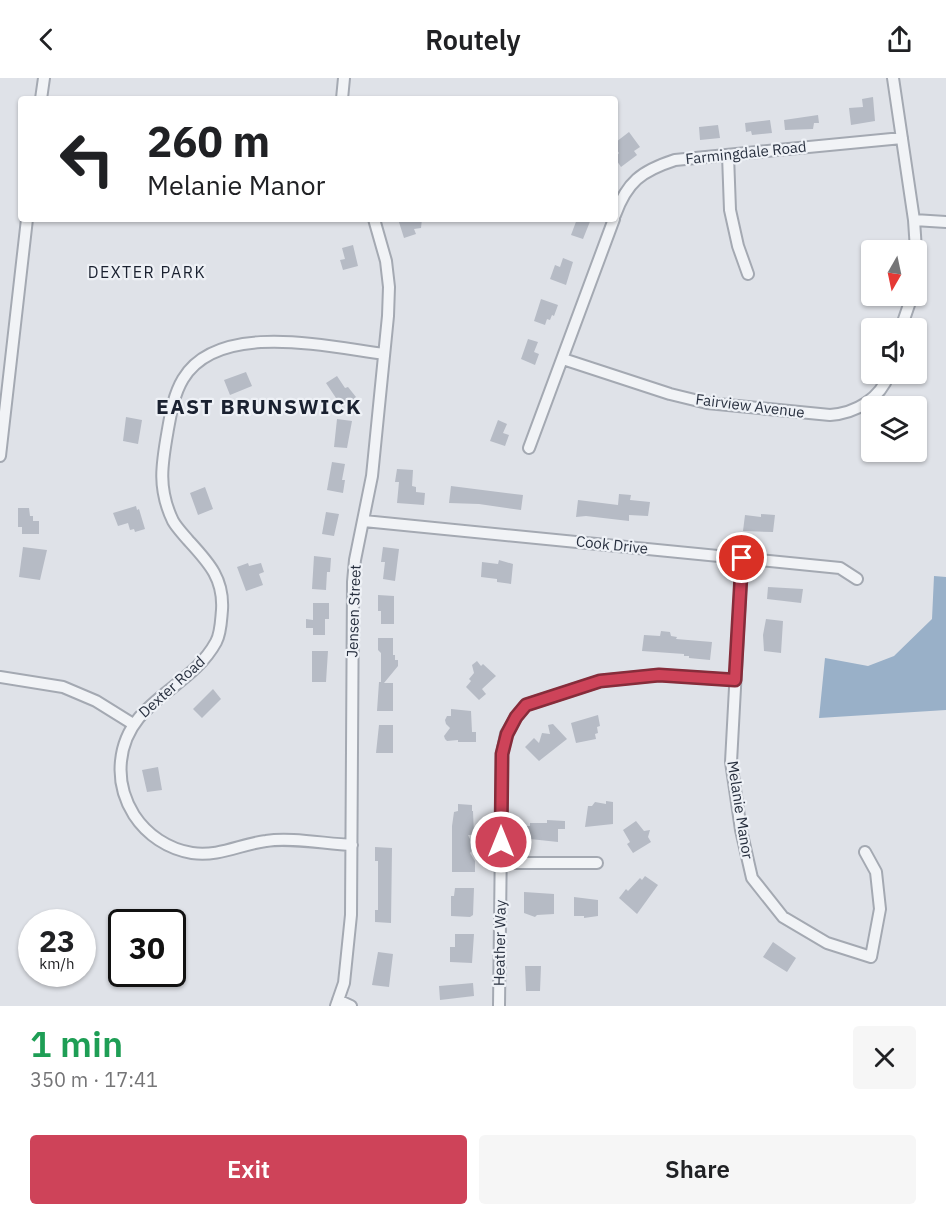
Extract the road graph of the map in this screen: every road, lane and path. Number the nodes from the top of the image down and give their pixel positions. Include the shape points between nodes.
1 (44, 78) edge
2 (344, 78) edge
3 (893, 78) edge
4 (41, 96) edge
5 (342, 96) edge
6 (902, 138) junction
7 (728, 155) junction
8 (618, 208) edge
9 (914, 220) junction
10 (27, 222) edge
11 (375, 222) edge
12 (612, 222) edge
13 (946, 222) edge
14 (915, 240) edge
15 (748, 274) dead end
16 (384, 354) junction
17 (564, 359) junction
18 (884, 384) edge
19 (1, 429) edge
20 (529, 448) dead end
21 (0, 456) edge
22 (364, 521) junction
23 (742, 558) junction
24 (857, 579) dead end
25 (0, 677) edge
26 (735, 680) junction
27 (134, 724) junction
28 (352, 845) junction
29 (865, 852) dead end
30 (501, 863) junction
31 (597, 863) dead end
32 (337, 1003) edge
33 (351, 1006) edge
34 (499, 1006) edge

1 - 4 street
2 - 5 street
3 - 6 street
6 - 7 street, Farmingdale Road
6 - 9 street
7 - 8 street, Farmingdale Road via 660,165 628,187
7 - 15 street via 730,210
9 - 13 street
9 - 14 street
10 - 19 street
11 - 16 street, Jensen Street via 386,261 388,287
12 - 17 street, Farmingdale Road
16 - 22 street, Jensen Street
16 - 27 street, Dexter Road via 280,341 237,345 205,358 183,380 172,409 161,466 162,485 175,524 218,579 222,591 218,639 210,653
17 - 18 street, Fairview Avenue via 707,403 830,415 861,406
17 - 20 street, Farmingdale Road
19 - 21 street
22 - 23 street, Cook Drive
22 - 28 street, Jensen Street via 353,582
23 - 24 street, Cook Drive via 840,568
23 - 26 street, Melanie Manor
25 - 27 street via 63,687
26 - 29 street, Melanie Manor via 731,762 752,878 783,917 827,943 871,957 880,909 876,872
26 - 30 street, Heather Way via 659,675 600,681 526,705 507,734 502,754
27 - 28 street, Dexter Road via 123,750 122,785 136,818 162,842 204,854 266,841
28 - 32 street, Jensen Street via 350,941
30 - 31 street
30 - 34 street, Heather Way
32 - 33 street

